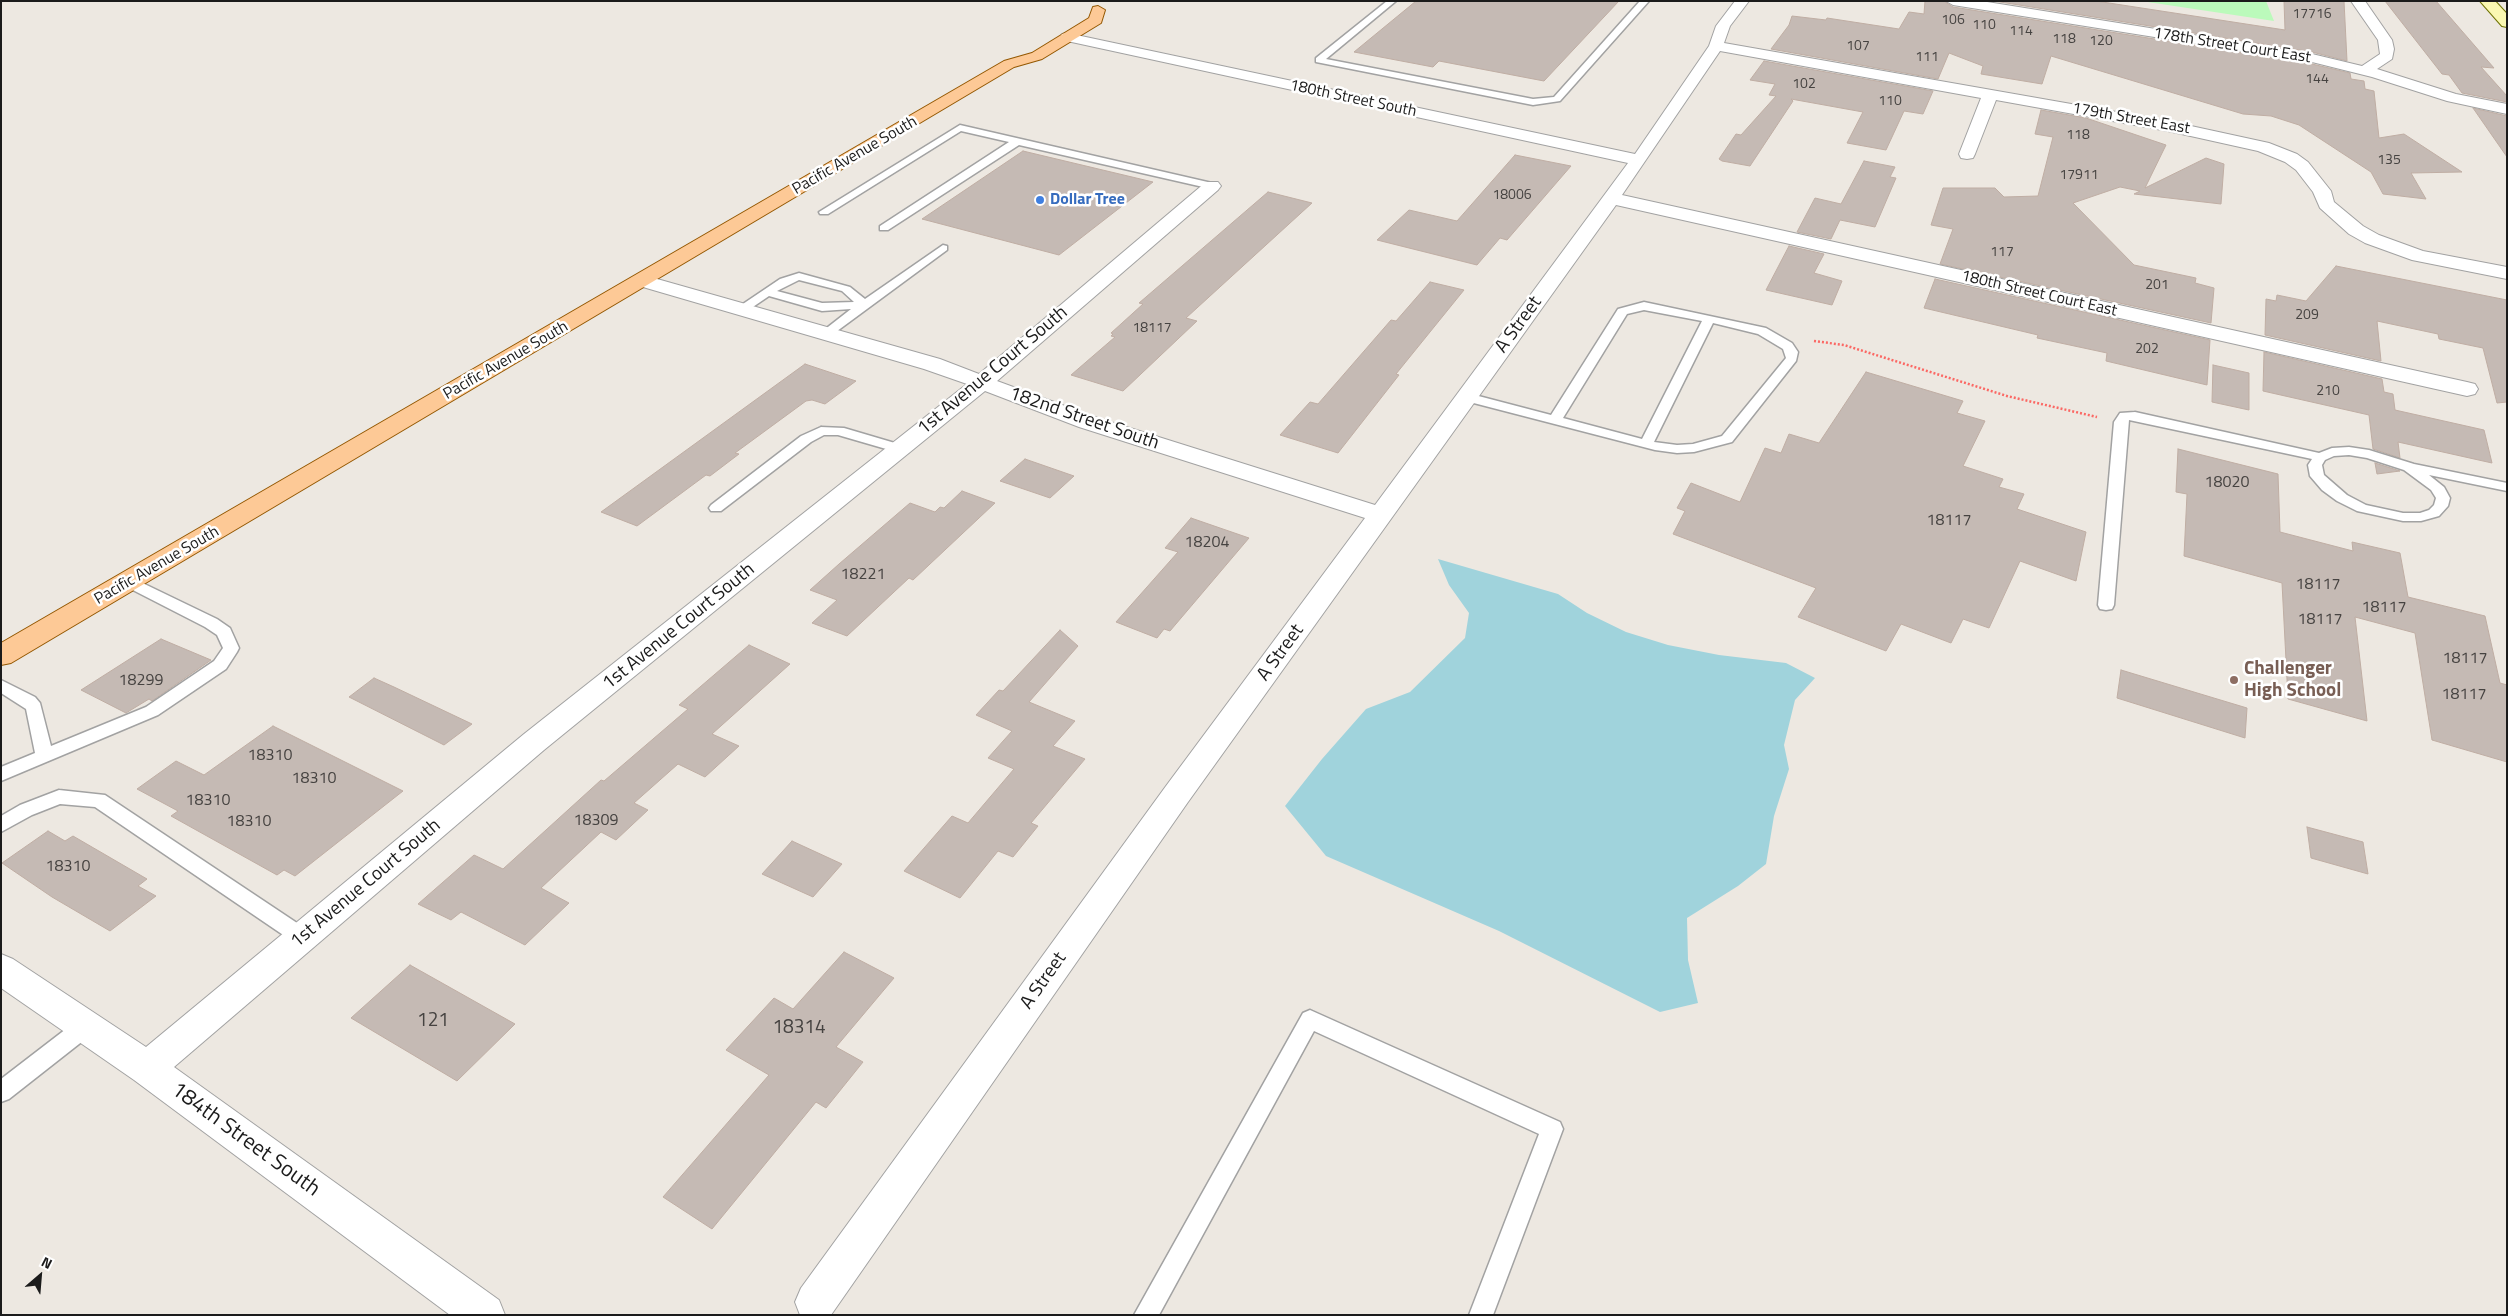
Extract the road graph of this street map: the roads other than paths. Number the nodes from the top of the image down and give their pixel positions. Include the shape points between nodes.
1 (1114, 1) edge
2 (1392, 1) edge
3 (1645, 1) edge
4 (1742, 1) edge
5 (1953, 1) edge
6 (2358, 1) edge
7 (2487, 1) edge
8 (1098, 10) junction
9 (1077, 15) dead end
10 (2504, 16) edge
11 (1062, 29) junction
12 (1031, 42) dead end
13 (1716, 46) junction
14 (1009, 64) junction
15 (2364, 71) junction
16 (1990, 94) junction
17 (2507, 110) edge
18 (1016, 142) junction
19 (1967, 154) dead end
20 (1638, 160) junction
21 (1212, 186) joint
22 (1610, 198) junction
23 (824, 212) dead end
24 (884, 228) dead end
25 (943, 248) dead end
26 (2507, 273) edge
27 (643, 281) junction
28 (767, 292) junction
29 (864, 305) junction
30 (740, 310) junction
31 (1708, 319) junction
32 (825, 334) junction
33 (982, 383) junction
34 (2467, 389) dead end
35 (1467, 397) junction
36 (1555, 420) junction
37 (1647, 443) junction
38 (900, 449) junction
39 (2320, 457) junction
40 (2409, 467) junction
41 (2507, 487) edge
42 (716, 508) dead end
43 (1382, 515) junction
44 (130, 582) junction
45 (2106, 605) dead end
46 (1, 656) edge
47 (1, 686) edge
48 (44, 756) junction
49 (1, 774) edge
50 (1, 825) edge
51 (302, 938) junction
52 (1, 969) edge
53 (86, 1026) junction
54 (147, 1068) junction
55 (1, 1092) edge
56 (815, 1302) dead end
57 (484, 1315) edge
58 (1146, 1315) edge
59 (1481, 1315) edge

1 - 8 main road, Pacific Avenue South
2 - 3 lane via 1319,60 1533,102 1557,99
4 - 13 street, A Street via 1723,26
5 - 15 street, 178th Street Court East via 2312,58
6 - 15 street via 2385,40 2387,49 2387,56
7 - 10 street
8 - 9 main road, Pacific Avenue South
8 - 11 main road, Pacific Avenue South via 1096,20
11 - 14 main road, Pacific Avenue South via 1037,56
11 - 20 street, 180th Street South
12 - 14 main road, Pacific Avenue South via 1017,50
13 - 16 street, 179th Street East
13 - 20 street, A Street
14 - 27 main road, Pacific Avenue South
15 - 17 street, 178th Street Court East via 2453,98
16 - 19 street
16 - 26 street, 179th Street East via 2263,146 2302,166 2322,190 2326,204 2356,230 2372,239 2419,256
18 - 21 lane
18 - 23 lane via 960,128
18 - 24 lane
20 - 22 street, A Street
21 - 33 street, 1st Avenue Court South
22 - 34 street, 180th Street Court East
22 - 35 street, A Street
25 - 29 lane
27 - 30 street, 182nd Street South
27 - 44 main road, Pacific Avenue South
28 - 29 lane via 822,307
28 - 29 lane via 789,278 804,276 846,289
28 - 30 lane
29 - 32 lane
30 - 32 street, 182nd Street South
31 - 36 lane via 1644,306 1622,312
31 - 37 lane
31 - 37 lane via 1773,336 1788,346 1792,358 1727,439 1677,449
32 - 33 street, 182nd Street South via 932,364
33 - 38 street, 1st Avenue Court South
33 - 43 street, 182nd Street South via 1087,422
35 - 36 lane
35 - 43 street, A Street
36 - 37 lane
38 - 42 lane via 840,431 821,431
38 - 51 street, 1st Avenue Court South via 534,742
39 - 40 lane via 2332,452 2369,454
39 - 40 lane via 2315,465 2317,476 2342,498 2383,514 2421,517 2434,513 2442,506 2437,487
39 - 45 lane via 2125,416 2120,422
40 - 41 lane
43 - 56 street, A Street via 1177,794
44 - 46 main road, Pacific Avenue South
44 - 48 lane via 211,623 224,632 231,648 220,664 152,711
47 - 48 lane via 34,707
48 - 49 lane
50 - 51 lane via 58,797 99,800
51 - 54 street, 1st Avenue Court South
52 - 53 street, 184th Street South
53 - 54 street, 184th Street South
53 - 55 lane
54 - 57 street, 184th Street South
58 - 59 lane via 1310,1019 1552,1129

